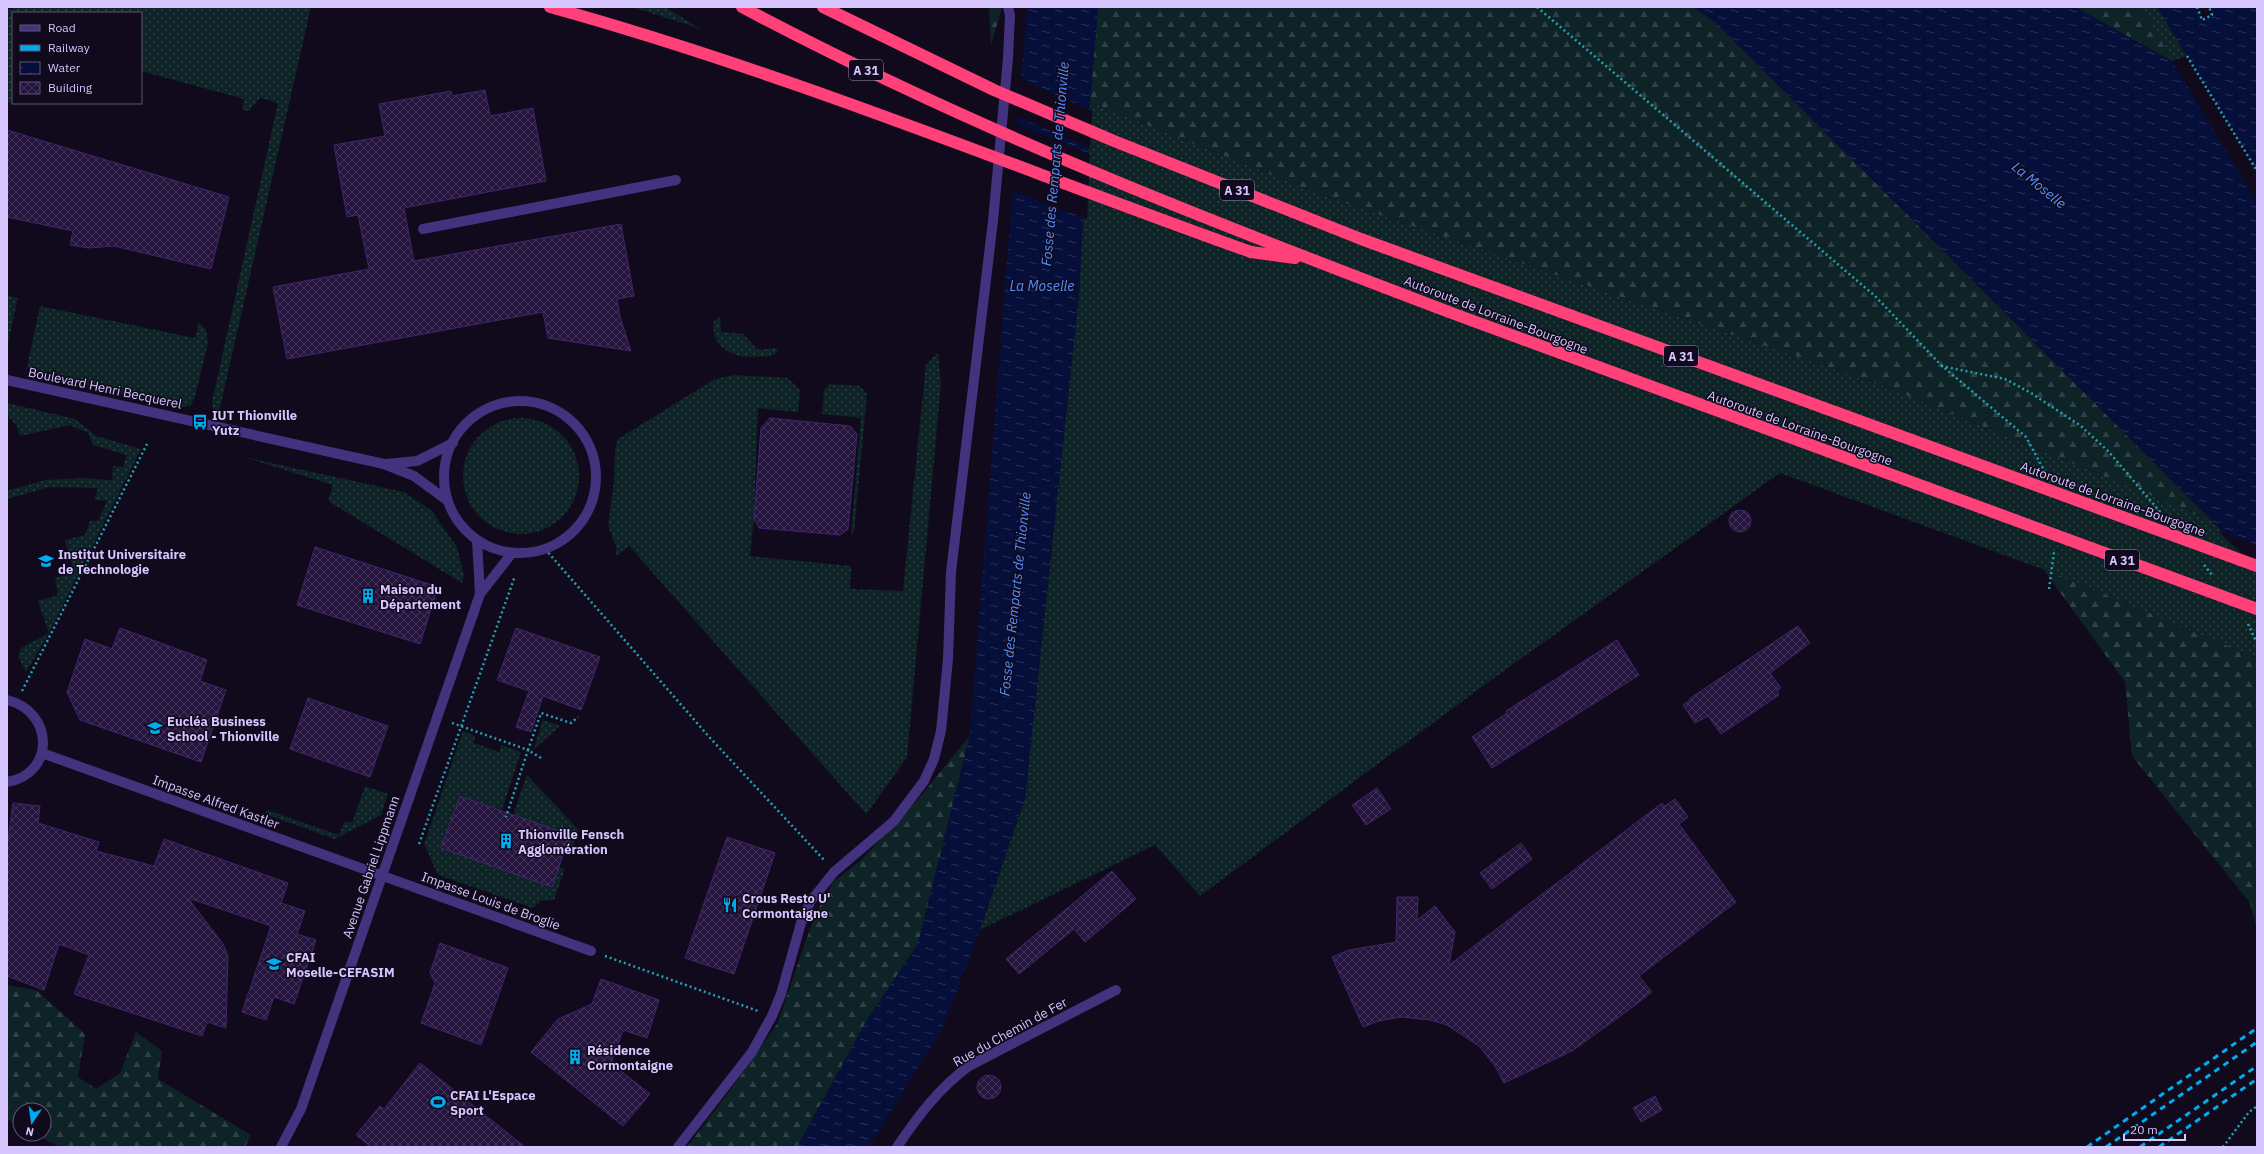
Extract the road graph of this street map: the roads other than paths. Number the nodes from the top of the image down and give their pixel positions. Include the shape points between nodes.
1 (550, 7) edge
2 (742, 7) edge
3 (823, 7) edge
4 (1008, 7) edge
5 (676, 180) dead end
6 (423, 229) dead end
7 (1314, 261) junction
8 (7, 380) edge
9 (453, 443) junction
10 (384, 464) junction
11 (448, 502) junction
12 (477, 540) junction
13 (512, 553) junction
14 (2257, 566) edge
15 (480, 594) junction
16 (2257, 609) edge
17 (12, 701) edge
18 (42, 753) junction
19 (7, 782) edge
20 (382, 876) junction
21 (591, 951) road end
22 (1116, 990) dead end
23 (281, 1147) edge
24 (678, 1147) edge
25 (897, 1147) edge

1 - 7 highway via 627,29 786,82 1251,252
2 - 7 highway, Autoroute de Lorraine-Bourgogne / A 31 via 804,40 993,129
3 - 14 highway, Autoroute de Lorraine-Bourgogne / A 31 via 994,90 1360,239
4 - 24 street via 1008,58 993,221 951,572 948,659 941,731 934,759 924,781 894,821 834,872 810,902 772,1016 752,1052
5 - 6 street
7 - 16 highway, Autoroute de Lorraine-Bourgogne / A 31 via 1648,387
8 - 10 street, Boulevard Henri Becquerel
9 - 10 street, Boulevard Henri Becquerel via 417,461
9 - 11 street via 447,455 443,478
9 - 13 street via 456,435 472,418 491,406 513,401 535,402 556,410 574,423 588,441 596,463 596,486 590,508 578,527 563,540 545,549 529,553
10 - 11 street, Boulevard Henri Becquerel via 414,476
11 - 12 street via 459,523
12 - 13 street
12 - 15 street, Avenue Gabriel Lippmann
13 - 15 street, Avenue Gabriel Lippmann
15 - 20 street, Avenue Gabriel Lippmann
17 - 18 street via 28,709 36,717 43,741
18 - 19 street via 36,765 26,774
18 - 20 street, Impasse Alfred Kastler
20 - 21 street, Impasse Louis de Broglie
20 - 23 street, Avenue Gabriel Lippmann via 301,1109
22 - 25 street, Rue du Chemin de Fer via 970,1066 950,1080 916,1119

